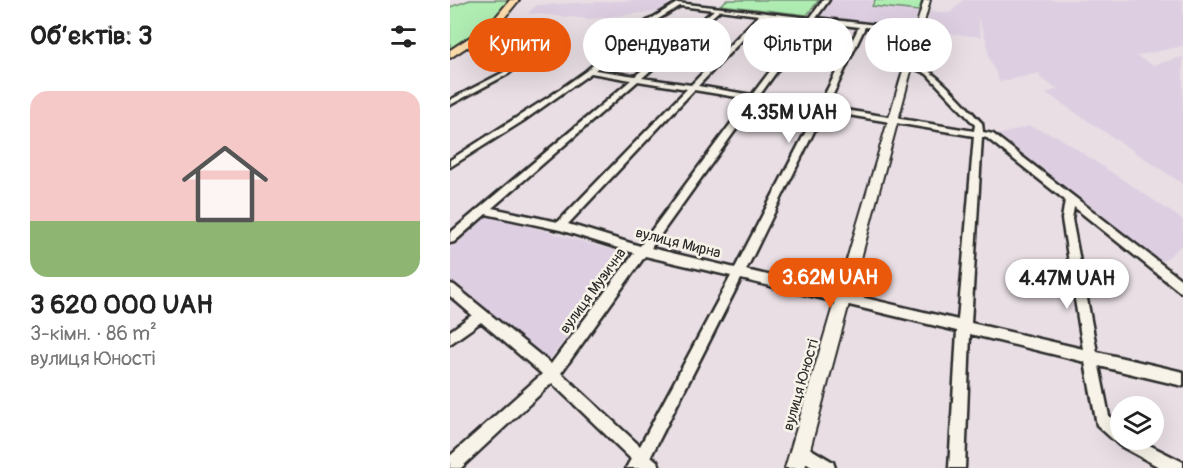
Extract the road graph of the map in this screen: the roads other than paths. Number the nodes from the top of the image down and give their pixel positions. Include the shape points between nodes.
1 (515, 0) edge
2 (826, 0) edge
3 (927, 0) edge
4 (679, 2) edge
5 (719, 8) junction
6 (764, 13) junction
7 (502, 18) edge
8 (656, 18) edge
9 (804, 18) edge
10 (813, 18) edge
11 (923, 18) edge
12 (853, 24) edge
13 (863, 25) joint
14 (468, 45) edge
15 (450, 55) edge
16 (507, 72) edge
17 (589, 72) edge
18 (596, 72) edge
19 (774, 72) edge
20 (908, 72) edge
21 (927, 72) edge
22 (635, 78) junction
23 (693, 88) junction
24 (755, 98) junction
25 (450, 103) edge
26 (821, 108) junction
27 (894, 120) junction
28 (978, 133) junction
29 (450, 164) edge
30 (1070, 199) junction
31 (483, 210) junction
32 (560, 226) junction
33 (450, 239) edge
34 (640, 250) junction
35 (737, 273) junction
36 (1183, 288) edge
37 (450, 289) edge
38 (843, 297) junction
39 (480, 316) junction
40 (964, 326) junction
41 (450, 338) edge
42 (1090, 357) junction
43 (552, 374) junction
44 (1183, 379) edge
45 (1110, 428) edge
46 (799, 450) junction
47 (1143, 450) edge
48 (643, 465) edge
49 (450, 467) edge
50 (795, 468) edge
51 (827, 468) edge
52 (957, 468) edge
53 (1177, 468) edge

1 - 7 highway
2 - 10 street, вулиця Музична
3 - 11 street, вулиця Юності
4 - 5 street
4 - 8 street
5 - 6 street
5 - 22 street
6 - 9 street
6 - 23 street
12 - 13 street
13 - 26 street
14 - 15 highway
16 - 25 street
17 - 29 street
18 - 22 street
19 - 24 street, вулиця Музична
20 - 27 street, вулиця Юності
21 - 28 street via 976,120
22 - 23 street
22 - 31 street
23 - 24 street
23 - 32 street
24 - 26 street
24 - 34 street, вулиця Музична
26 - 27 street
26 - 35 street
27 - 28 street
27 - 38 street, вулиця Юності
28 - 30 street via 990,136
28 - 40 street
30 - 36 street
30 - 42 street via 1067,219
31 - 32 street, вулиця Мирна
31 - 33 street
32 - 34 street, вулиця Мирна
34 - 35 street, вулиця Мирна
34 - 43 street, вулиця Музична
35 - 38 street, вулиця Мирна
35 - 48 street
37 - 39 street
38 - 40 street, вулиця Мирна
38 - 46 street, вулиця Юності
39 - 41 street
39 - 43 street
40 - 42 street, вулиця Мирна
40 - 52 street
42 - 44 street, вулиця Мирна
42 - 45 street via 1102,420
43 - 48 street
43 - 49 street, вулиця Музична
46 - 50 street, вулиця Юності
46 - 51 street
47 - 53 street

